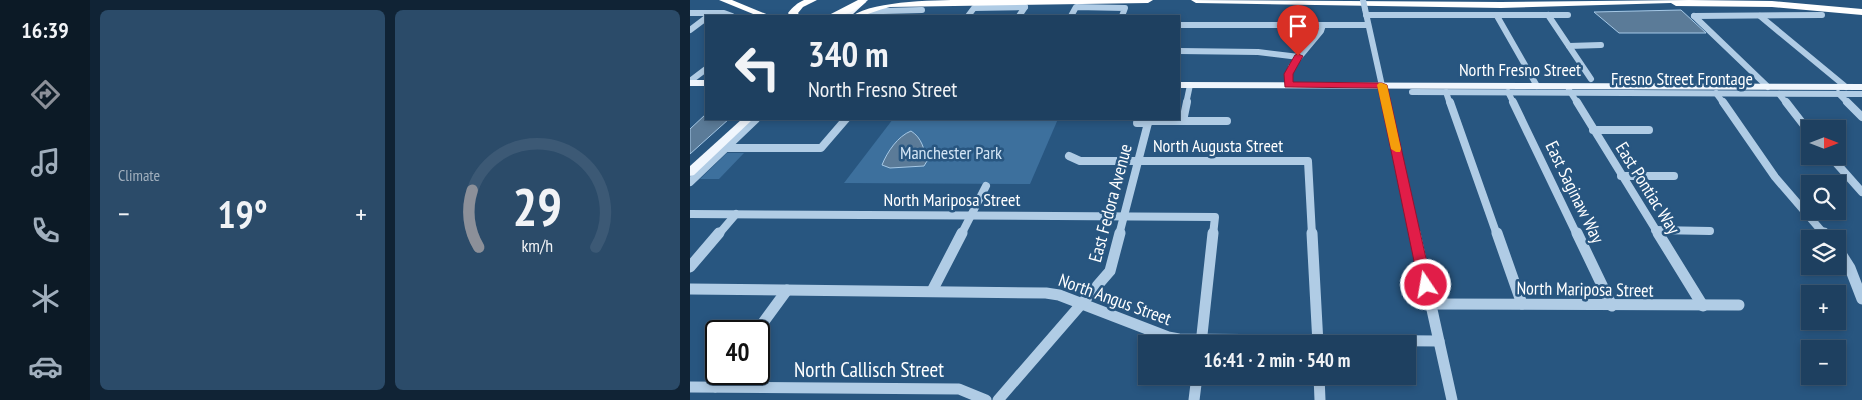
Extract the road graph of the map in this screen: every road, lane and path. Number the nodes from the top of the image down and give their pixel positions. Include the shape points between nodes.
1 (724, 0) edge
2 (812, 0) edge
3 (872, 0) edge
4 (1148, 0) edge
5 (1196, 0) edge
6 (1363, 0) edge
7 (1684, 0) edge
8 (862, 1) edge
9 (1628, 2) junction
10 (1025, 7) joint
11 (1365, 12) junction
12 (1862, 12) edge
13 (690, 13) edge
14 (705, 15) edge
15 (715, 15) edge
16 (729, 15) edge
17 (763, 15) edge
18 (794, 15) edge
19 (835, 15) edge
20 (847, 15) edge
21 (857, 15) edge
22 (858, 15) edge
23 (868, 15) edge
24 (917, 15) edge
25 (969, 15) edge
26 (1020, 15) edge
27 (1072, 15) edge
28 (1122, 15) edge
29 (1548, 15) junction
30 (1568, 15) dead end
31 (1822, 15) dead end
32 (1497, 16) junction
33 (1760, 16) junction
34 (705, 20) edge
35 (1180, 25) edge
36 (1323, 25) junction
37 (1368, 25) junction
38 (690, 30) edge
39 (1601, 45) dead end
40 (1569, 46) junction
41 (1180, 51) edge
42 (1298, 56) junction
43 (705, 70) edge
44 (1591, 79) dead end
45 (690, 82) edge
46 (705, 83) edge
47 (1184, 85) edge
48 (1288, 85) junction
49 (1382, 85) junction
50 (1537, 86) junction
51 (1768, 87) junction
52 (1862, 87) edge
53 (1568, 89) junction
54 (1842, 90) junction
55 (1412, 92) dead end
56 (1446, 92) junction
57 (1508, 92) junction
58 (1716, 94) junction
59 (1779, 94) junction
60 (1862, 94) edge
61 (1862, 117) edge
62 (736, 120) edge
63 (736, 120) edge
64 (747, 120) edge
65 (755, 120) edge
66 (845, 120) edge
67 (1183, 121) junction
68 (1227, 121) dead end
69 (1801, 121) edge
70 (1137, 123) dead end
71 (1148, 123) junction
72 (1593, 130) junction
73 (1650, 130) dead end
74 (721, 148) junction
75 (1069, 156) dead end
76 (690, 161) edge
77 (1139, 161) junction
78 (1838, 165) edge
79 (690, 172) edge
80 (1621, 176) junction
81 (1674, 176) dead end
82 (690, 182) edge
83 (986, 186) dead end
84 (1862, 192) edge
85 (690, 214) edge
86 (736, 214) junction
87 (972, 215) junction
88 (1125, 216) junction
89 (1655, 230) junction
90 (1710, 230) dead end
91 (1821, 230) edge
92 (1846, 262) edge
93 (690, 267) edge
94 (690, 289) edge
95 (787, 290) junction
96 (932, 291) junction
97 (1862, 300) edge
98 (1082, 304) junction
99 (1430, 304) junction
100 (1522, 304) junction
101 (1738, 305) dead end
102 (1612, 306) junction
103 (1703, 306) junction
104 (765, 320) edge
105 (1163, 335) edge
106 (1202, 335) edge
107 (1318, 335) edge
108 (1416, 341) edge
109 (1439, 341) junction
110 (1196, 385) edge
111 (1319, 385) edge
112 (690, 387) edge
113 (716, 387) joint
114 (986, 400) edge
115 (998, 400) edge
116 (1194, 400) edge
117 (1320, 400) edge
118 (1452, 400) edge

1 - 17 highway
2 - 18 highway via 795,9
3 - 21 main road
4 - 22 highway via 890,4
5 - 9 highway via 1501,5
6 - 11 street, bridge
7 - 9 highway
8 - 19 highway
8 - 20 main road
9 - 12 highway via 1772,4
10 - 25 street via 974,8
10 - 26 street
11 - 32 street
11 - 37 street
13 - 14 street
15 - 16 street
23 - 24 street via 882,10 922,10
27 - 28 street via 1076,7 1125,8
29 - 30 street
29 - 32 street
29 - 40 street
31 - 33 street
32 - 50 street
33 - 51 street via 1694,16
33 - 54 street
34 - 38 street
35 - 36 street
36 - 37 street
36 - 42 street
37 - 49 street
39 - 40 street
40 - 44 street
41 - 42 street
42 - 48 street via 1289,74
43 - 45 street
45 - 46 main road
47 - 48 main road, North Fresno Street
47 - 67 street
48 - 49 main road, North Fresno Street
49 - 50 main road, North Fresno Street
49 - 99 street
50 - 53 main road, North Fresno Street
51 - 53 main road, North Fresno Street
51 - 54 main road, North Fresno Street via 1831,87
52 - 54 main road, North Fresno Street
53 - 57 street, Fresno Street Frontage
53 - 58 street, Fresno Street Frontage
53 - 72 street, East Pontiac Way
54 - 59 street, Fresno Street Frontage
54 - 60 street, Fresno Street Frontage
54 - 61 street
55 - 56 street, Fresno Street Frontage
56 - 57 street, Fresno Street Frontage
56 - 100 street
57 - 102 street, East Saginaw Way
58 - 59 street, Fresno Street Frontage
58 - 91 street via 1775,177
59 - 69 street
62 - 74 main road via 713,145
63 - 76 main road
64 - 74 main road
65 - 74 street
66 - 74 street via 821,148
67 - 68 street
67 - 71 street
70 - 71 street
71 - 77 street, East Fedora Avenue
72 - 73 street
72 - 80 street, East Pontiac Way
74 - 79 main road
74 - 82 street
75 - 77 street, North Augusta Street via 1080,161
77 - 88 street, East Fedora Avenue
77 - 107 street, North Augusta Street via 1308,162
78 - 84 street
80 - 81 street
80 - 89 street, East Pontiac Way
83 - 87 street
85 - 86 street, North Mariposa Street
86 - 87 street, North Mariposa Street
86 - 93 street
87 - 88 street, North Mariposa Street
87 - 96 street
88 - 98 street, East Fedora Avenue via 1110,270
88 - 106 street, North Mariposa Street via 1214,217
89 - 90 street
89 - 103 street, East Pontiac Way
92 - 97 street
94 - 95 street, North Angus Street
95 - 96 street, North Angus Street
95 - 104 street
96 - 98 street, North Angus Street via 1046,293
98 - 105 street, North Angus Street
98 - 115 street, East Fedora Avenue
99 - 100 street, North Mariposa Street
99 - 109 street
100 - 102 street, North Mariposa Street
101 - 103 street, North Mariposa Street
102 - 103 street, North Mariposa Street
108 - 109 street, North Angus Street
109 - 118 street
110 - 116 street
111 - 117 street
112 - 113 street, North Callisch Street
113 - 114 street, North Callisch Street via 959,389

